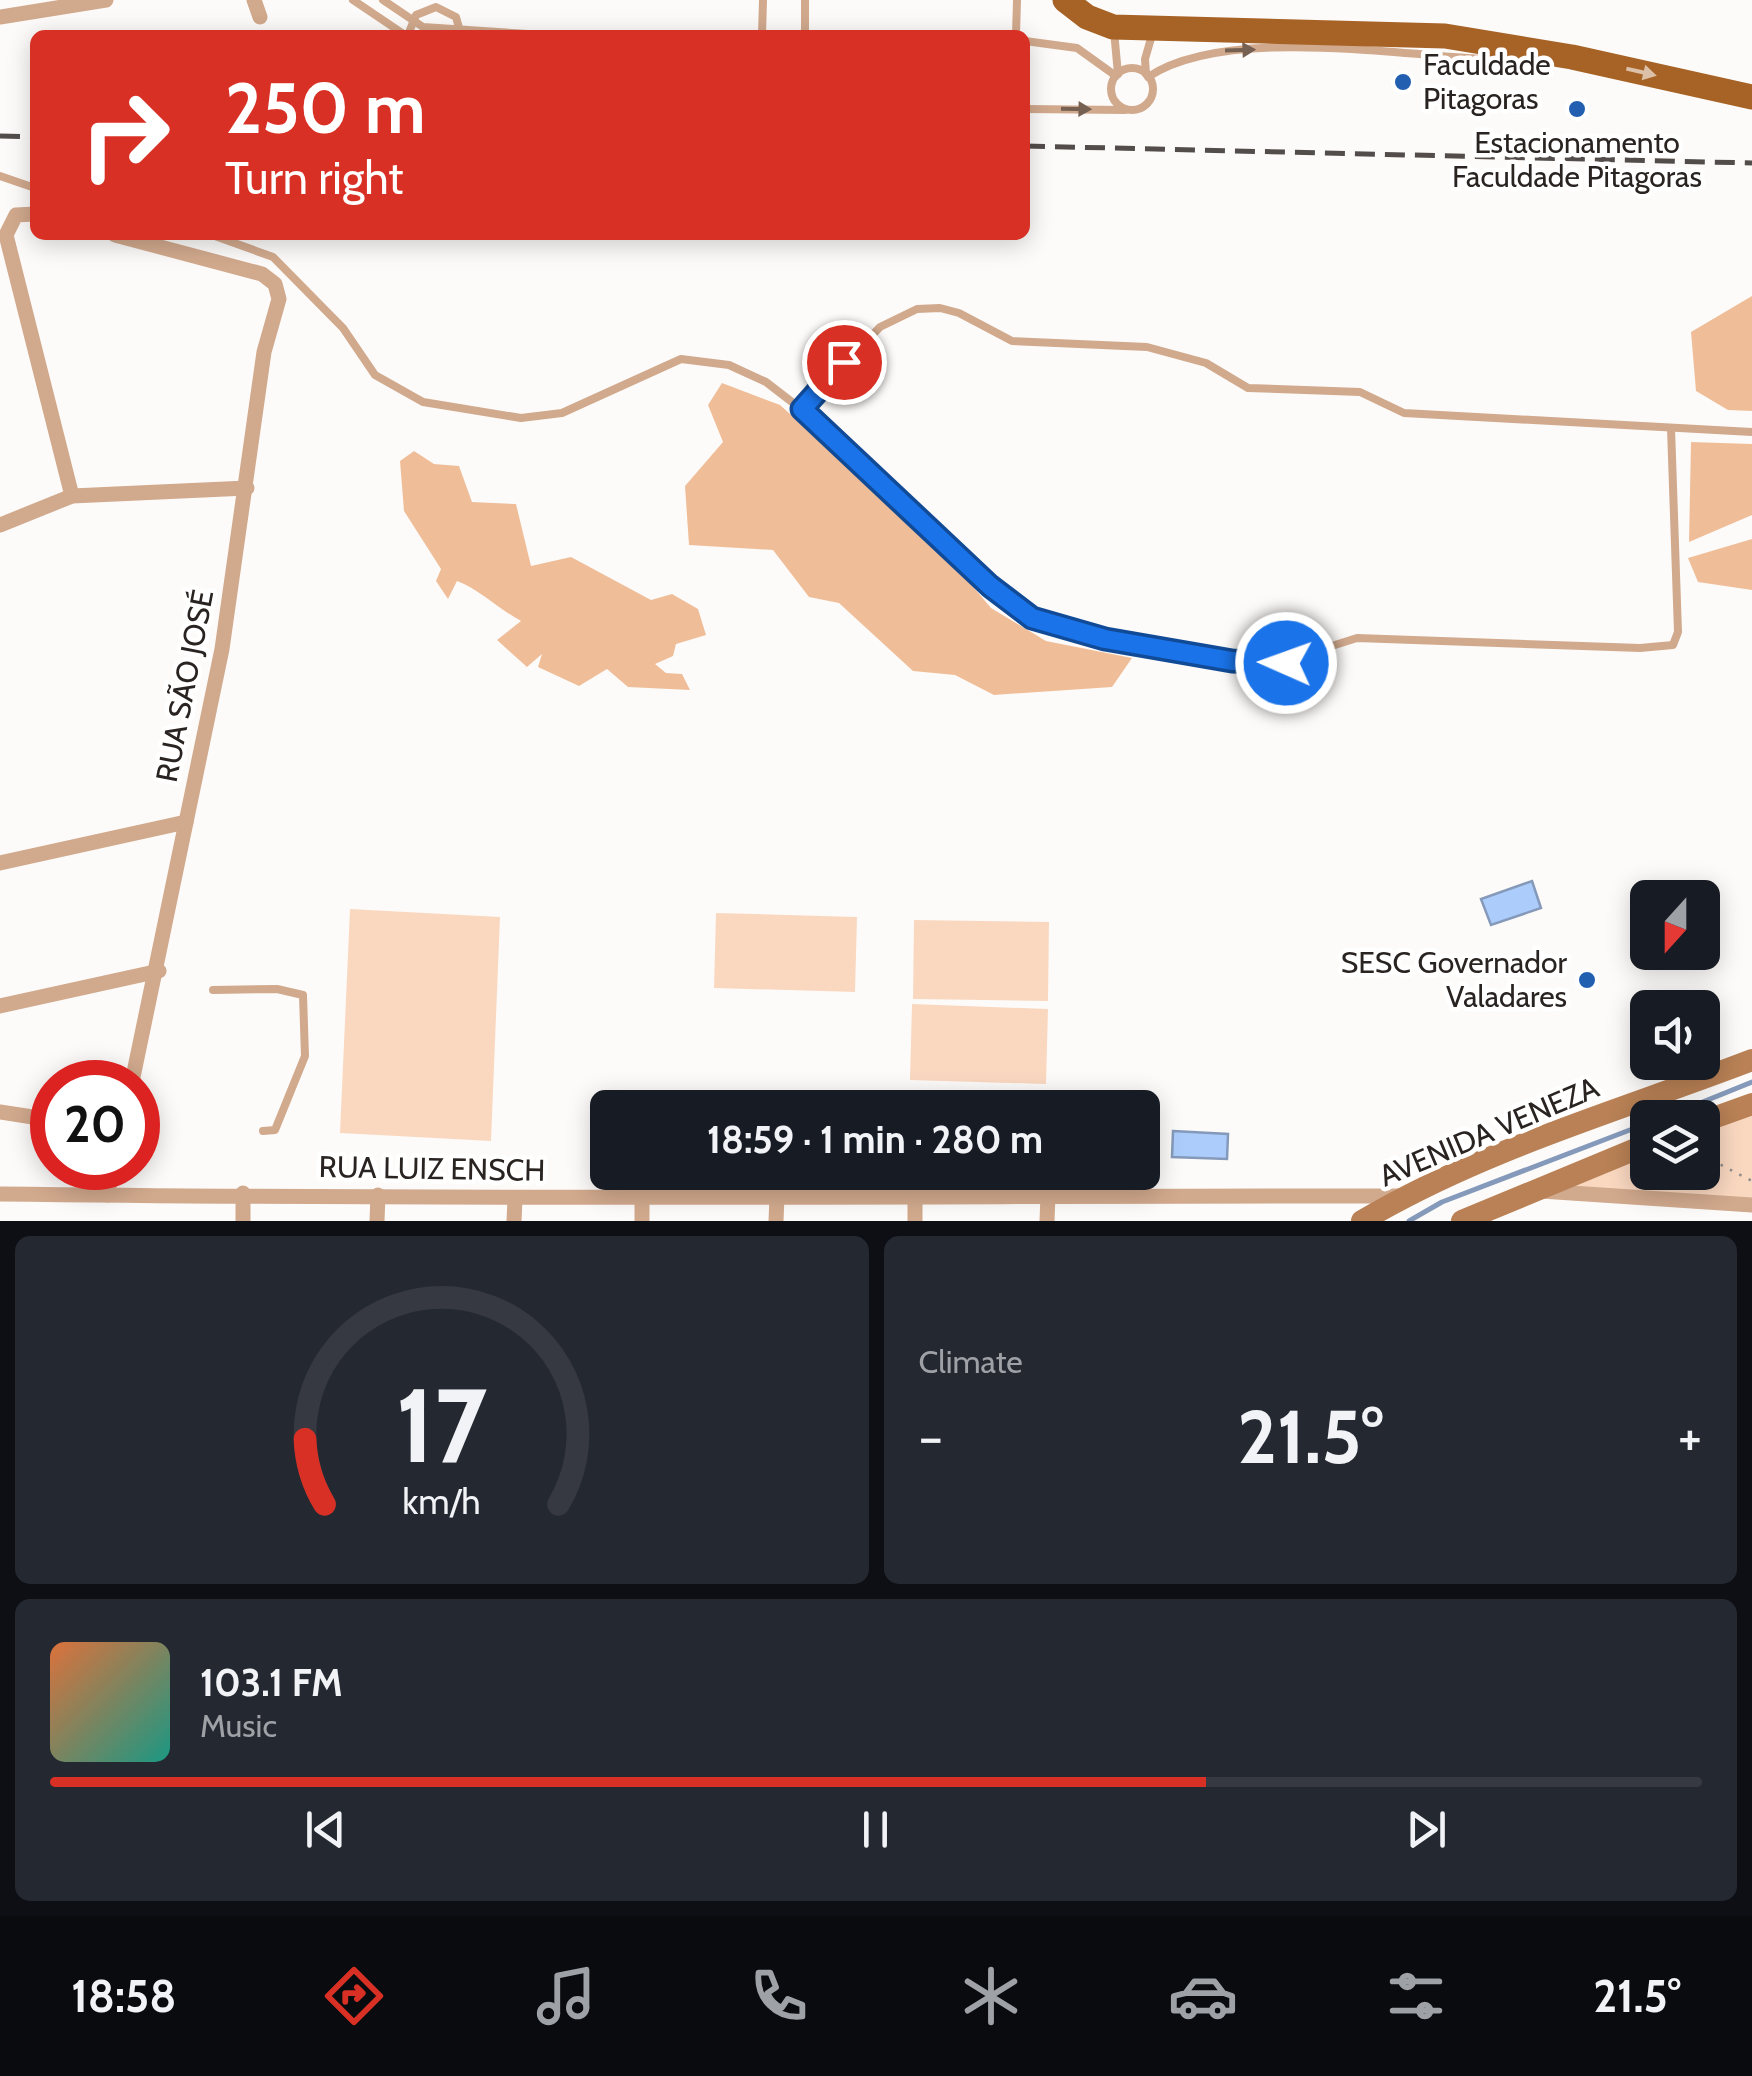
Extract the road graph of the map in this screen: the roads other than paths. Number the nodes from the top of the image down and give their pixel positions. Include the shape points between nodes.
1 (106, 0) edge
2 (254, 0) edge
3 (353, 0) edge
4 (763, 0) edge
5 (806, 0) edge
6 (1017, 0) edge
7 (1065, 0) edge
8 (387, 1) edge
9 (0, 17) edge
10 (260, 18) dead end
11 (411, 21) junction
12 (1113, 27) junction
13 (399, 30) edge
14 (408, 30) edge
15 (448, 30) edge
16 (460, 30) edge
17 (762, 30) edge
18 (806, 30) edge
19 (1016, 30) edge
20 (1154, 30) junction
21 (1030, 42) edge
22 (1572, 56) junction
23 (1117, 75) junction
24 (1147, 75) junction
25 (1752, 97) edge
26 (1030, 108) edge
27 (1127, 110) junction
28 (0, 176) edge
29 (30, 186) edge
30 (30, 214) edge
31 (134, 240) edge
32 (226, 240) edge
33 (4, 248) edge
34 (802, 409) junction
35 (1671, 428) junction
36 (1752, 432) edge
37 (247, 488) junction
38 (72, 496) junction
39 (0, 525) edge
40 (186, 822) junction
41 (0, 864) edge
42 (159, 971) junction
43 (213, 990) dead end
44 (0, 1006) edge
45 (137, 1060) edge
46 (1752, 1060) edge
47 (1752, 1104) edge
48 (0, 1112) edge
49 (1720, 1116) edge
50 (30, 1117) edge
51 (263, 1131) dead end
52 (1630, 1151) edge
53 (107, 1190) edge
54 (1531, 1191) junction
55 (243, 1193) junction
56 (0, 1194) edge
57 (106, 1195) junction
58 (378, 1195) junction
59 (642, 1195) junction
60 (1048, 1195) junction
61 (776, 1196) junction
62 (1404, 1196) junction
63 (915, 1198) junction
64 (514, 1200) junction
65 (1752, 1205) edge
66 (243, 1221) edge
67 (377, 1221) edge
68 (514, 1221) edge
69 (642, 1221) edge
70 (776, 1221) edge
71 (915, 1221) edge
72 (1048, 1221) edge
73 (1362, 1221) edge
74 (1462, 1221) edge

1 - 9 street
2 - 10 street
3 - 13 lane
4 - 17 lane
5 - 18 lane
6 - 19 lane
7 - 12 main road
8 - 11 lane
11 - 14 lane
11 - 15 lane
11 - 16 lane via 422,10 444,8
12 - 20 main road
12 - 23 lane
20 - 22 main road via 1446,36
20 - 24 lane
21 - 23 lane via 1076,48
24 -> 22 lane via 1180,60 1239,49 1505,61
22 -> 25 main road
23 - 24 lane via 1134,68
23 - 27 lane via 1112,96
24 - 27 lane via 1150,99
26 -> 27 lane
28 - 29 lane
30 - 33 street via 9,222
31 - 37 street, RUA SÃO JOSÉ via 262,274 275,284 278,299 264,352
32 - 34 lane via 273,257 342,328 375,375 423,402 521,418 562,413 681,359 729,365
33 - 38 street
34 - 35 lane via 880,326 917,309 940,308 1012,341 1177,353 1248,388 1360,392 1404,413
34 - 35 lane via 1032,618 1105,639 1276,664 1357,638 1673,645 1678,632
35 - 36 lane
37 - 38 street
37 - 40 street, RUA SÃO JOSÉ
38 - 39 street
40 - 41 street
40 - 42 street, RUA SÃO JOSÉ
42 - 44 street
42 - 45 street, RUA SÃO JOSÉ
43 - 51 lane via 303,995 304,1056 275,1130
46 - 62 main road, AVENIDA VENEZA
47 - 49 main road
48 - 50 street
52 - 54 main road
53 - 57 street
54 - 65 street
54 - 74 main road
55 - 57 street, RUA LUIZ ENSCH
55 - 58 street, RUA LUIZ ENSCH
55 - 66 street
56 - 57 street, RUA LUIZ ENSCH
58 - 64 street, RUA LUIZ ENSCH
58 - 67 street
59 - 61 street, RUA LUIZ ENSCH
59 - 64 street, RUA LUIZ ENSCH
59 - 69 street
60 - 62 street, RUA LUIZ ENSCH
60 - 63 street, RUA LUIZ ENSCH
60 - 72 street
61 - 63 street, RUA LUIZ ENSCH
61 - 70 street
62 - 73 main road, AVENIDA VENEZA
63 - 71 street
64 - 68 street

